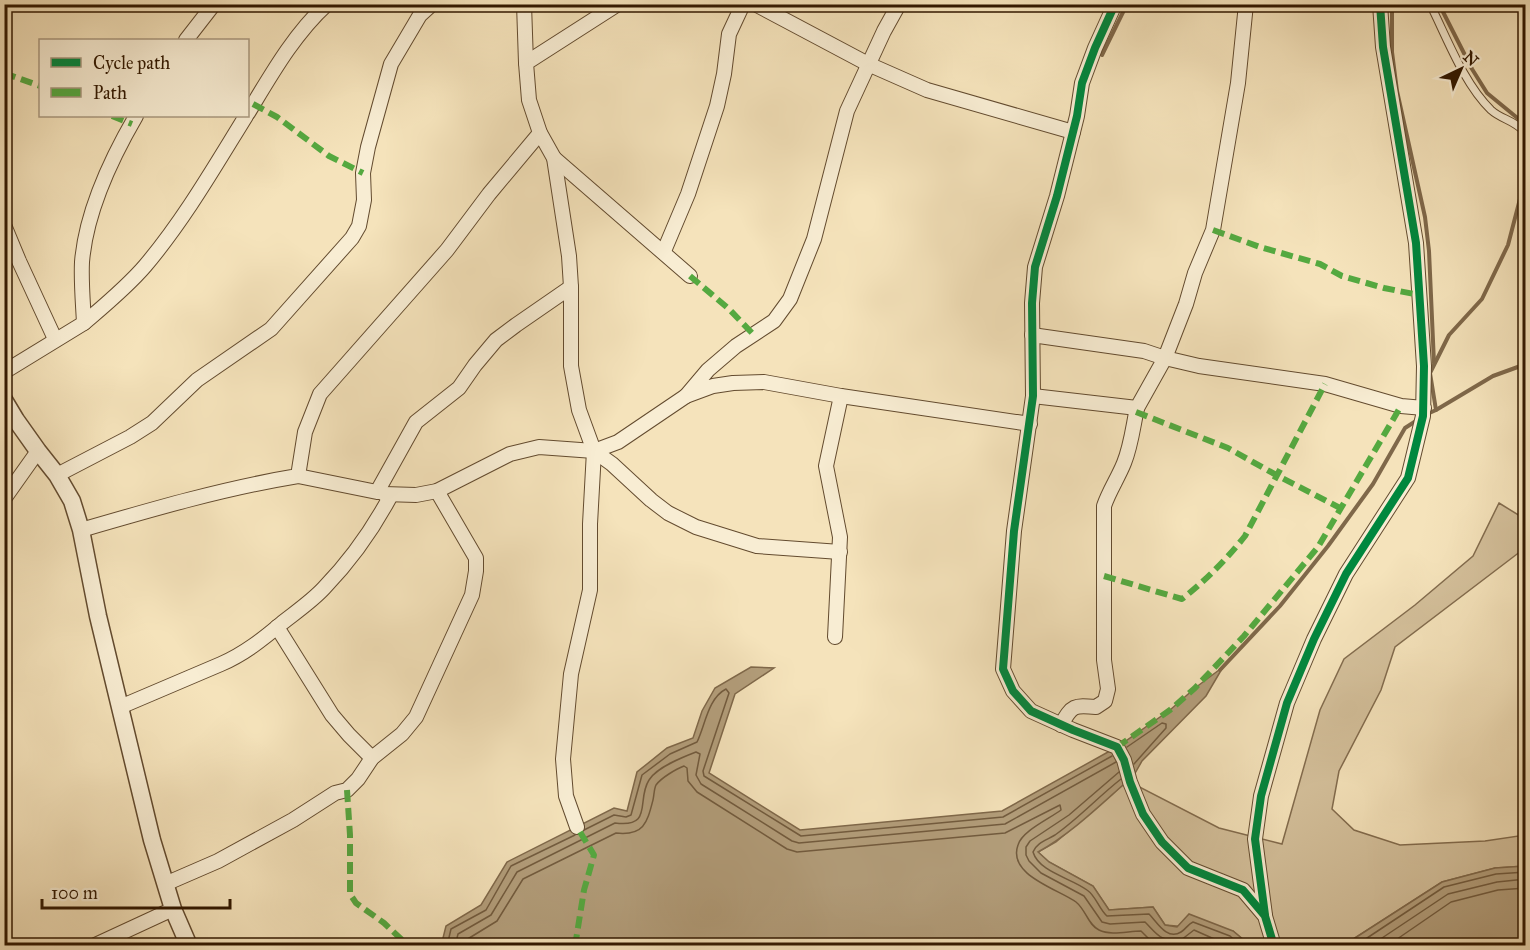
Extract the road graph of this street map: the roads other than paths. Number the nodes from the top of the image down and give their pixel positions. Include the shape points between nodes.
1 (214, 4) edge
2 (327, 4) edge
3 (432, 4) edge
4 (524, 4) edge
5 (618, 4) edge
6 (743, 4) edge
7 (755, 4) edge
8 (899, 4) edge
9 (1115, 4) edge
10 (1246, 4) edge
11 (1380, 4) edge
12 (1430, 4) edge
13 (187, 39) edge
14 (526, 63) junction
15 (868, 64) junction
16 (249, 111) edge
17 (135, 117) edge
18 (245, 117) edge
19 (1073, 132) junction
20 (540, 133) junction
21 (1526, 133) edge
22 (554, 158) junction
23 (4, 225) edge
24 (663, 251) junction
25 (690, 276) dead end
26 (571, 287) junction
27 (84, 322) junction
28 (1032, 335) junction
29 (55, 339) junction
30 (1165, 358) junction
31 (4, 372) edge
32 (686, 396) junction
33 (841, 396) junction
34 (1033, 396) junction
35 (4, 400) edge
36 (1137, 408) junction
37 (1424, 408) junction
38 (1030, 424) junction
39 (594, 451) junction
40 (38, 452) junction
41 (57, 475) junction
42 (298, 476) junction
43 (437, 491) junction
44 (384, 494) junction
45 (4, 499) edge
46 (81, 530) junction
47 (840, 552) junction
48 (277, 627) junction
49 (835, 637) dead end
50 (120, 707) junction
51 (1061, 725) junction
52 (372, 758) junction
53 (577, 827) dead end
54 (165, 884) junction
55 (173, 909) junction
56 (1266, 916) junction
57 (93, 945) edge
58 (189, 945) edge
59 (1274, 945) edge

1 - 13 street
2 - 16 street via 291,45
3 - 41 street via 420,15 391,64 363,173 360,226 352,238 271,329 197,380 152,423
4 - 14 street
5 - 14 street
6 - 24 street via 729,34 717,106 688,194
7 - 15 street
8 - 15 street
9 - 19 street via 1082,83
10 - 30 street via 1238,83 1213,230
11 - 37 street via 1383,47 1416,243
12 - 21 lane via 1478,93 1492,111 1517,123
14 - 20 street via 529,100
15 - 19 street via 947,96
15 - 32 street via 847,111 814,239 790,299 774,321 736,346
17 - 27 street via 103,185 89,226 82,263
18 - 27 street via 167,238 144,267
19 - 28 street via 1035,267
20 - 22 street
20 - 42 street via 447,250 321,394 305,432
22 - 24 street
22 - 26 street
23 - 29 street
24 - 25 street
26 - 39 street via 571,366 579,410
26 - 44 street via 496,340 459,388 416,422
27 - 29 street
28 - 30 street via 1144,351
28 - 34 street
29 - 31 street
30 - 36 street
30 - 37 street via 1325,384 1401,406
32 - 33 street via 723,384 764,382
32 - 39 street via 618,442
33 - 38 street
33 - 47 street via 826,466
34 - 36 street
34 - 38 street
35 - 40 street
36 - 51 street via 1124,464 1104,506 1104,660 1108,689 1105,701 1096,707 1078,705 1069,710
37 - 56 street via 1408,478 1346,574 1287,703 1262,796 1255,839
38 - 51 street via 1014,531 1003,669 1013,691 1031,711
39 - 43 street via 539,447 510,454
39 - 47 street via 668,513 696,527 757,546
39 - 53 street via 590,590 571,674 563,759 566,796
40 - 41 street
40 - 45 street
41 - 46 street via 72,501
42 - 44 street
42 - 46 street via 174,503
43 - 44 street
43 - 52 street via 476,558 472,595 416,717
44 - 48 street via 376,523 363,543 324,589
46 - 50 street
47 - 49 street
48 - 50 street via 238,657
48 - 52 street via 332,715
50 - 54 street
51 - 56 street via 1117,747 1143,814 1162,842 1188,868 1243,890
52 - 54 street via 347,790 218,861
54 - 55 street
55 - 57 street
55 - 58 street
56 - 59 street

